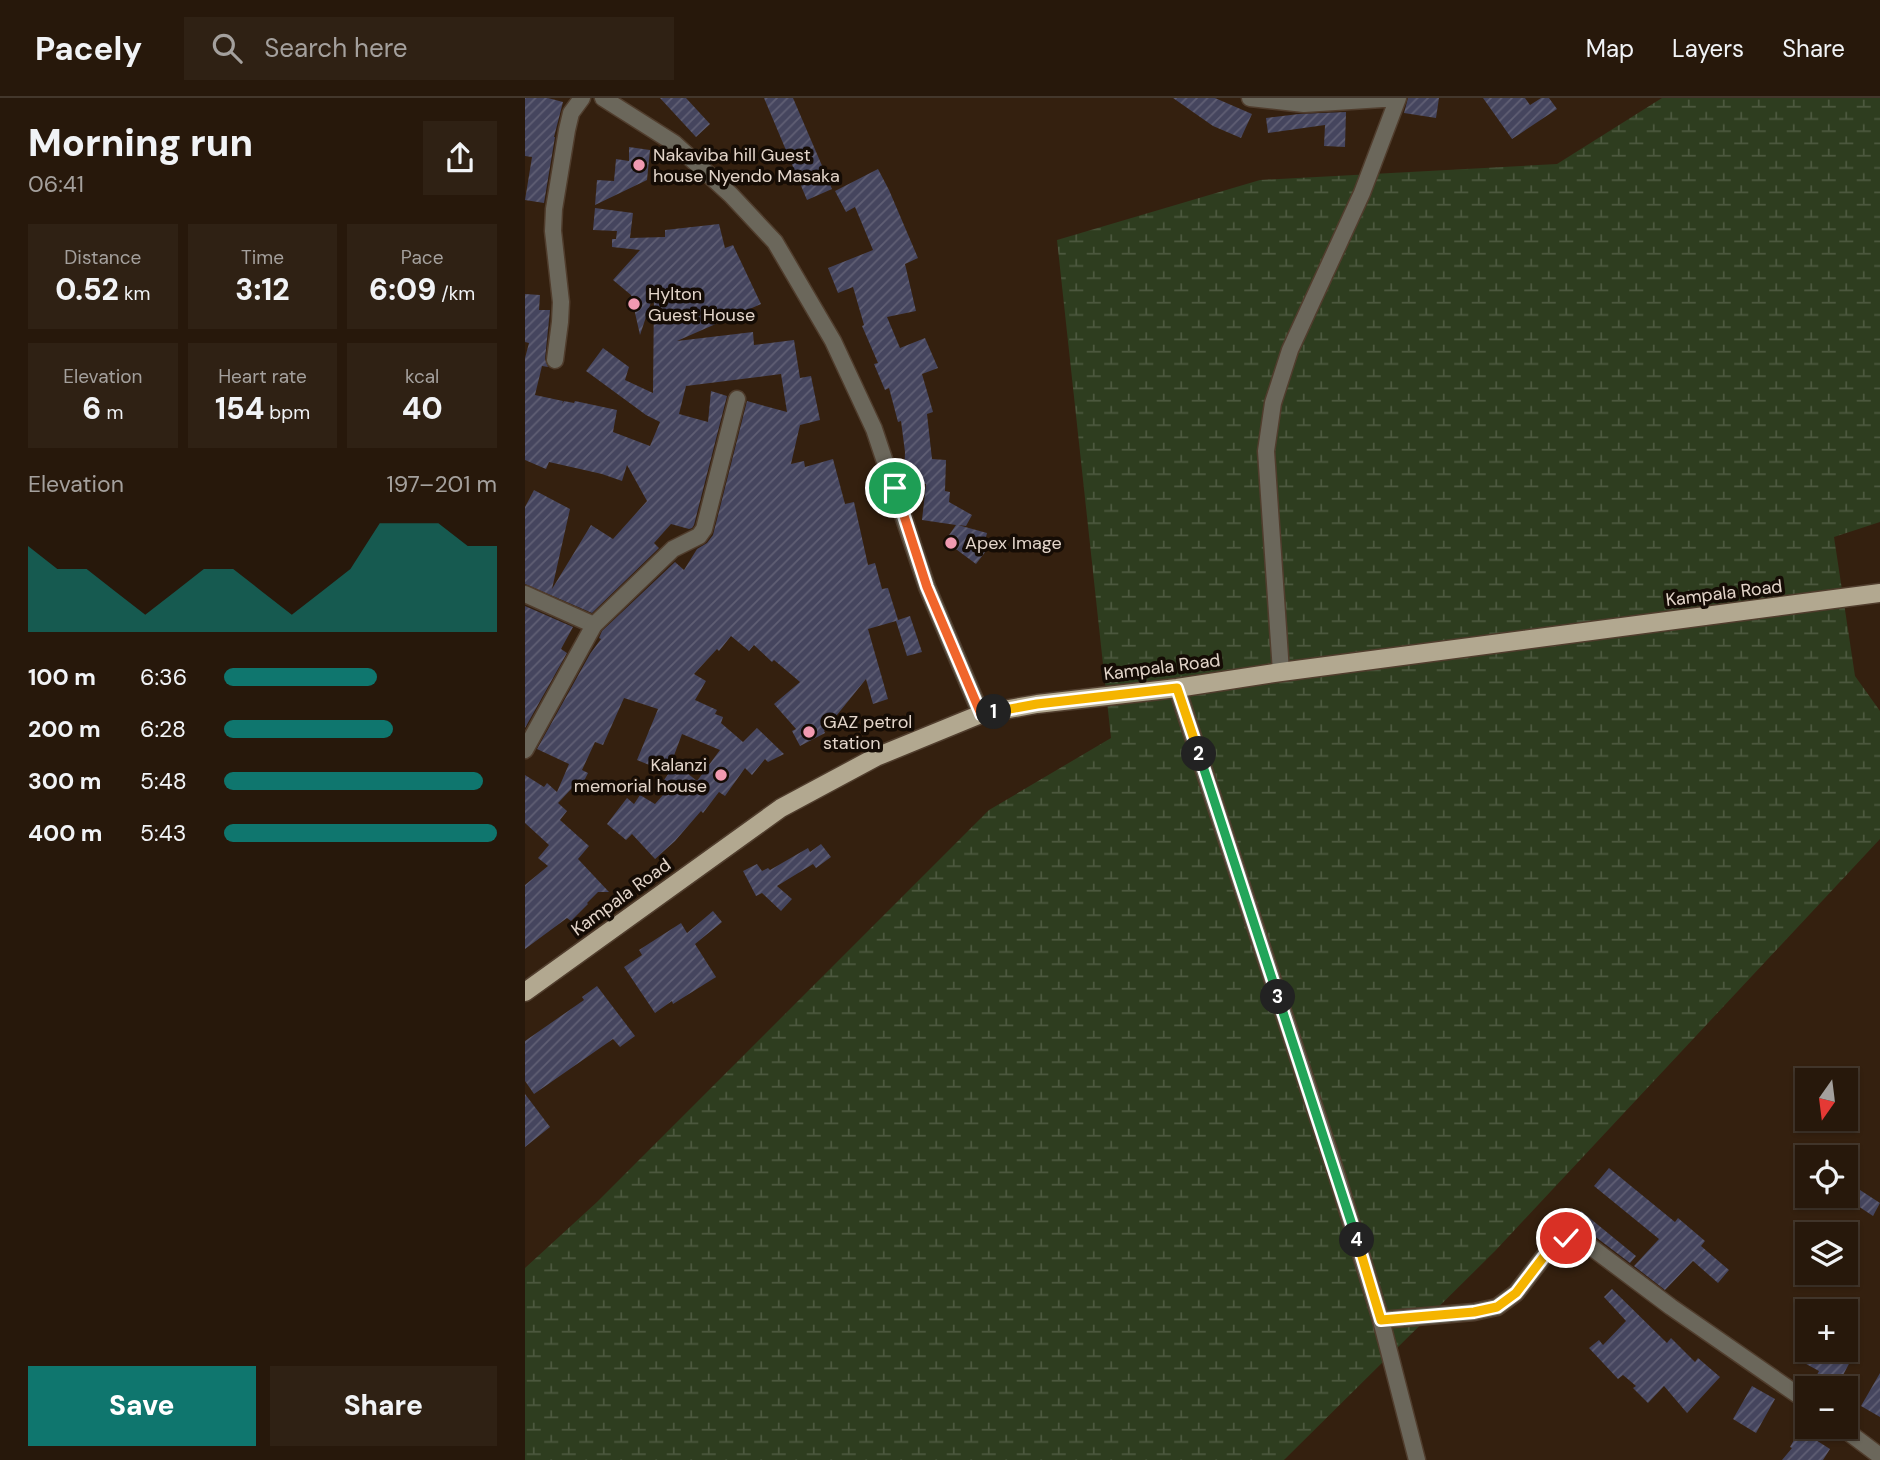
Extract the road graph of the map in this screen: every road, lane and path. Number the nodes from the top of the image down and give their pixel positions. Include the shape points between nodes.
1 (582, 98) edge
2 (603, 98) edge
3 (1250, 98) edge
4 (555, 360) dead end
5 (737, 399) dead end
6 (1880, 593) edge
7 (525, 594) edge
8 (594, 625) junction
9 (1281, 672) junction
10 (1177, 688) junction
11 (981, 714) junction
12 (525, 750) edge
13 (525, 992) edge
14 (1381, 1320) junction
15 (1795, 1393) edge
16 (1857, 1439) edge
17 (1880, 1456) edge
18 (1417, 1460) edge

1 - 4 street via 571,113 554,209 561,302
2 - 11 street via 674,143 775,242 833,341 874,429 927,587
3 - 9 street via 1304,104 1398,98 1362,193 1290,350 1273,403 1266,451
5 - 8 street via 704,529 673,549
6 - 9 main road, Kampala Road
7 - 8 street
8 - 12 street
9 - 10 main road, Kampala Road
10 - 11 main road, Kampala Road
10 - 14 street
11 - 13 main road, Kampala Road via 876,757 781,808
14 - 15 street via 1497,1307 1516,1293 1555,1242 1576,1239
14 - 18 street
16 - 17 street

